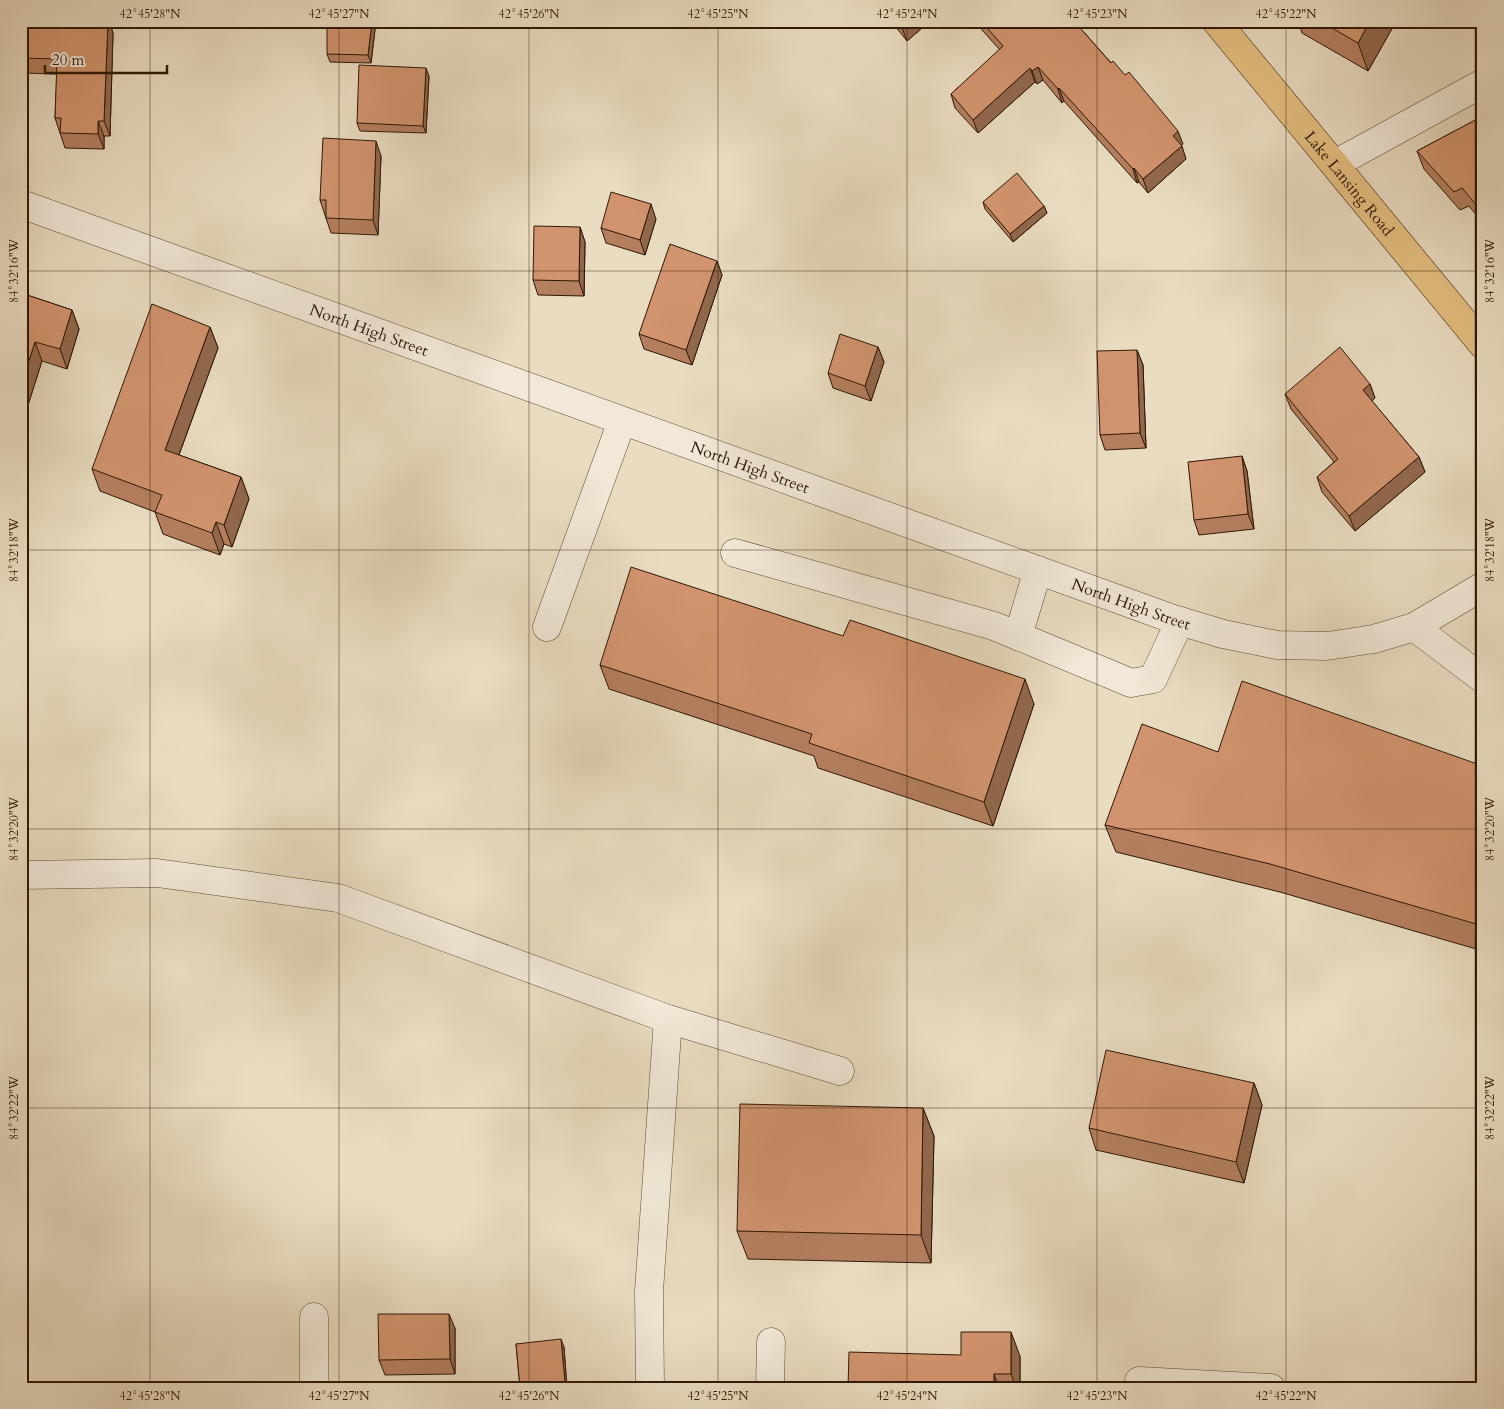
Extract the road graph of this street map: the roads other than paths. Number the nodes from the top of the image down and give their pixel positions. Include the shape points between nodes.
1 (1216, 21) edge
2 (1483, 83) edge
3 (1335, 164) junction
4 (21, 204) edge
5 (1483, 345) edge
6 (622, 421) junction
7 (735, 553) dead end
8 (1038, 570) junction
9 (1483, 586) edge
10 (1180, 622) junction
11 (547, 627) dead end
12 (1414, 628) junction
13 (1018, 636) junction
14 (1483, 679) edge
15 (21, 875) edge
16 (668, 1019) junction
17 (840, 1071) dead end
18 (314, 1317) dead end
19 (771, 1342) dead end
20 (1139, 1381) dead end
21 (314, 1388) edge
22 (650, 1388) edge
23 (770, 1388) edge
24 (1271, 1388) edge

1 - 3 main road, Lake Lansing Road
2 - 3 street
3 - 5 main road, Lake Lansing Road
4 - 6 street, North High Street
6 - 8 street, North High Street
6 - 11 street
7 - 13 street via 994,626
8 - 10 street, North High Street
8 - 13 street
9 - 12 street, North High Street
10 - 12 street, North High Street via 1277,644 1327,646 1374,639
10 - 13 street via 1153,679 1131,683
12 - 14 street
15 - 16 street via 157,873 338,898
16 - 17 street
16 - 22 street via 649,1291
18 - 21 street
19 - 23 street
20 - 24 street

